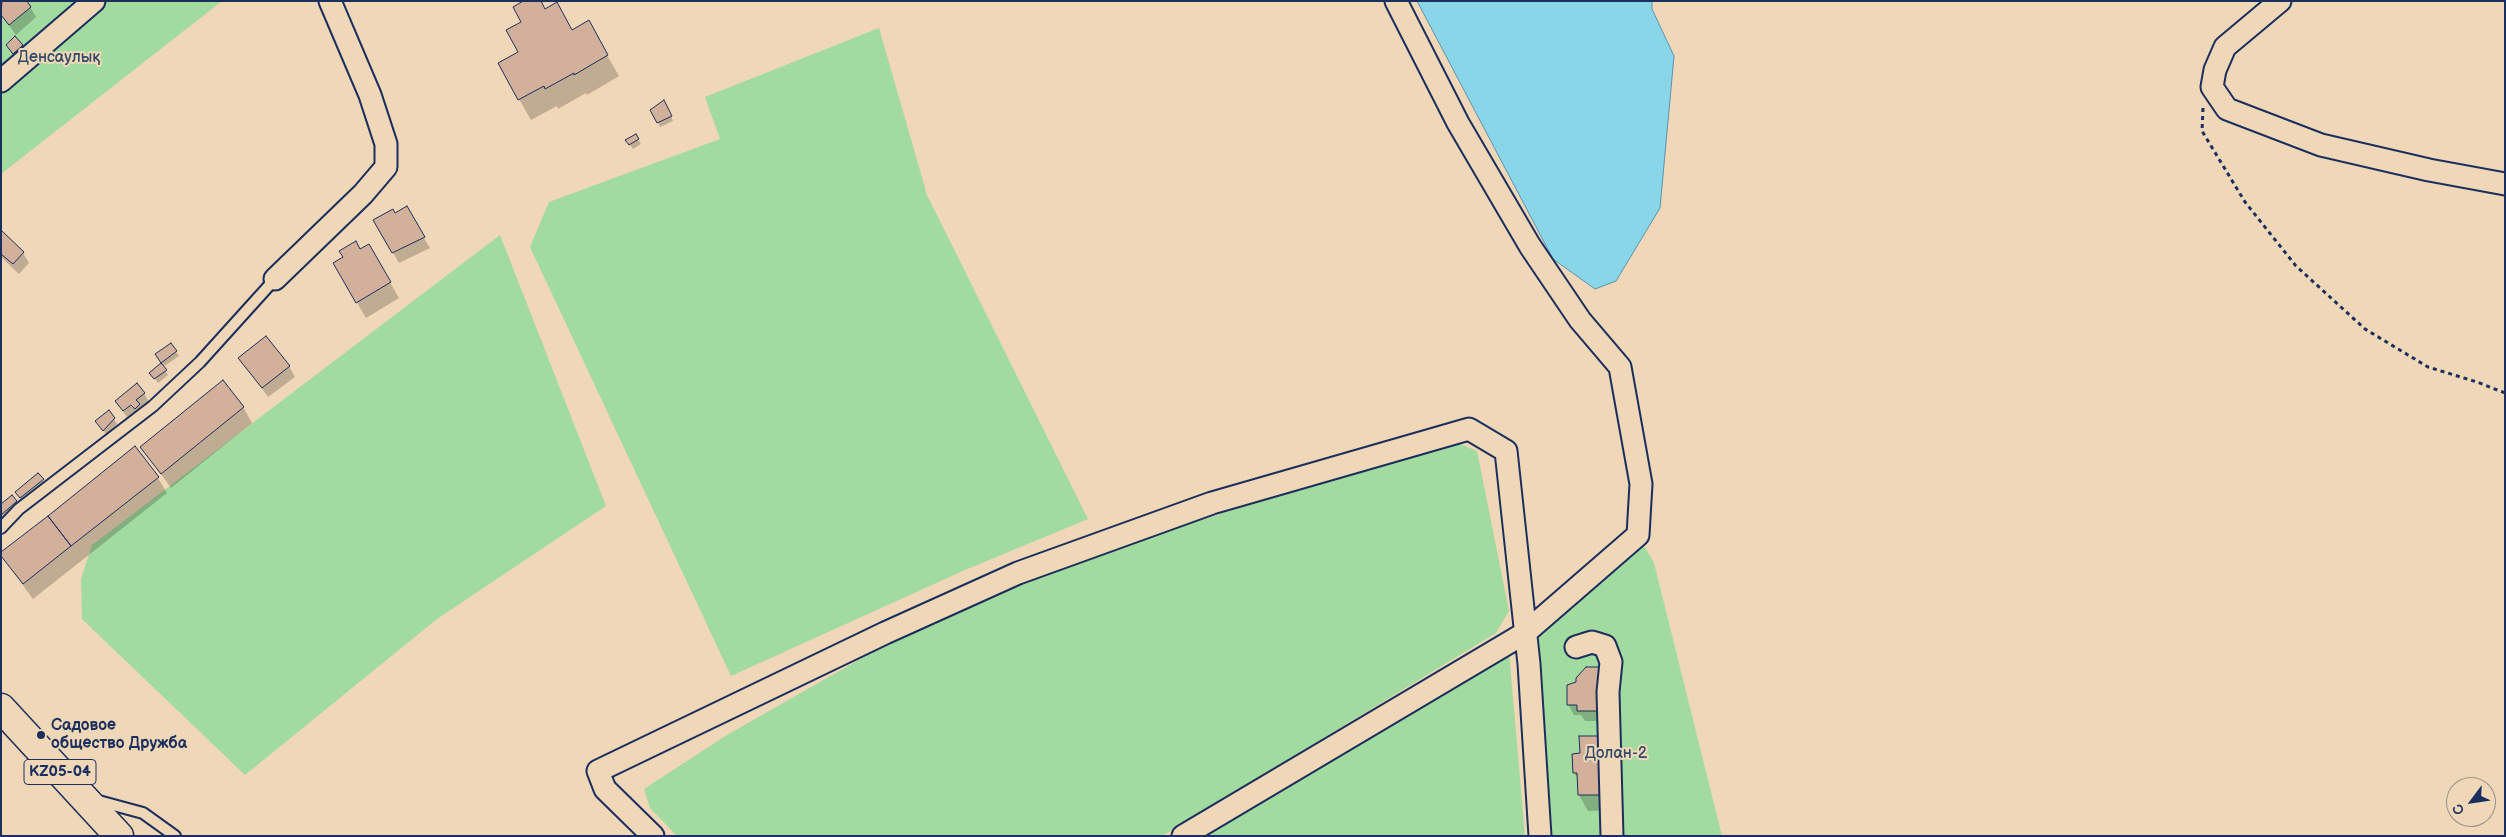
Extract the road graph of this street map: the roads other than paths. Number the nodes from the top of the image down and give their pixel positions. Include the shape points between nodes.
1 (94, 1) edge
2 (330, 1) edge
3 (1396, 1) edge
4 (2280, 1) edge
5 (1, 81) edge
6 (2505, 184) edge
7 (275, 279) joint
8 (1, 528) edge
9 (1525, 633) junction
10 (1576, 647) dead end
11 (1, 708) edge
12 (82, 796) junction
13 (119, 836) edge
14 (175, 836) edge
15 (653, 836) edge
16 (1183, 836) edge
17 (1540, 836) edge
18 (1612, 836) edge

1 - 5 street
2 - 7 street via 370,95 386,144 386,167
3 - 9 street via 1458,123 1530,246 1580,320 1620,367 1640,484 1638,536
4 - 6 street via 2225,47 2214,70 2212,87 2227,109 2321,145
7 - 8 lane via 200,362 153,406 20,509
9 - 15 street via 1506,451 1469,429 1212,503 1018,573 884,633 598,770 605,789
9 - 16 street
9 - 17 street
10 - 18 street via 1592,642 1604,646 1611,662 1608,692
11 - 12 main road, KZ05-04
12 - 13 main road, KZ05-04
12 - 14 lane via 144,813

